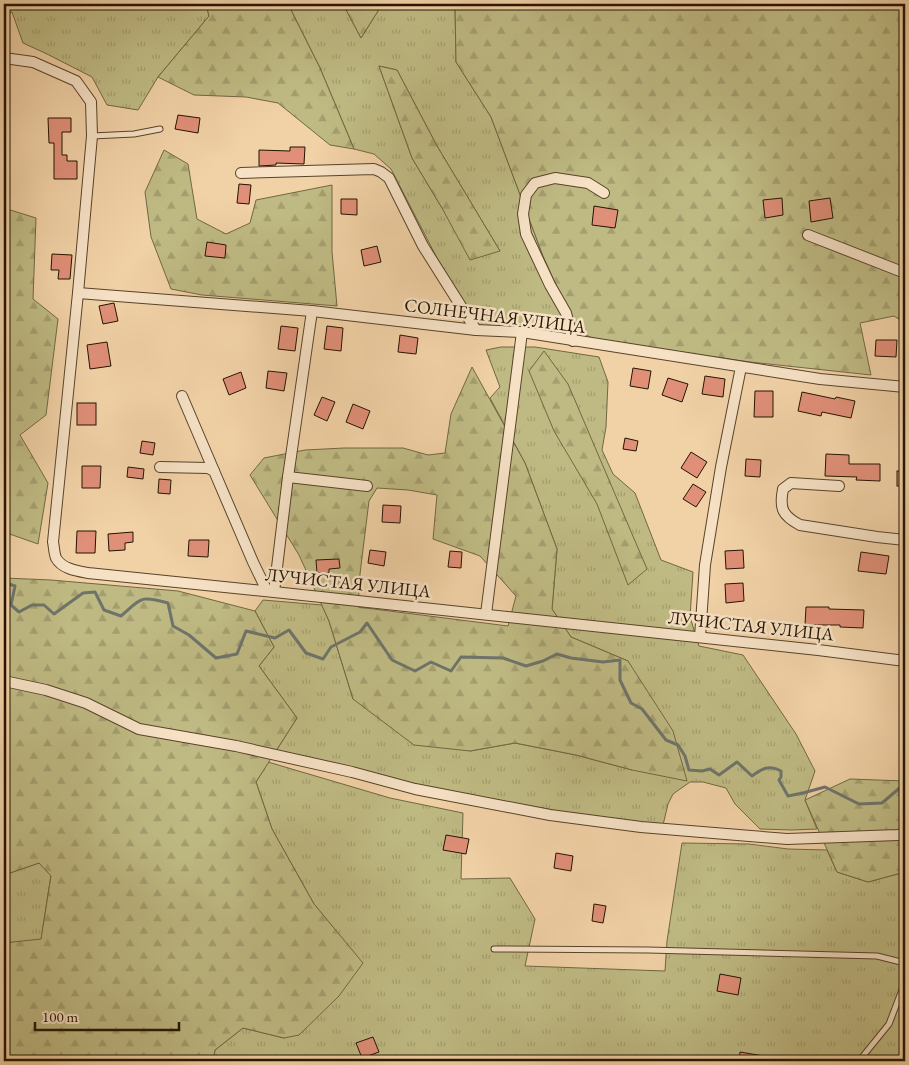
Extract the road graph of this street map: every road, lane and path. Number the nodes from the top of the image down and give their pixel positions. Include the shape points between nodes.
1 (4, 58) edge
2 (160, 129) dead end
3 (92, 136) junction
4 (241, 173) dead end
5 (604, 193) dead end
6 (808, 235) dead end
7 (905, 273) edge
8 (78, 293) junction
9 (312, 311) junction
10 (476, 330) junction
11 (522, 332) junction
12 (573, 341) junction
13 (741, 367) junction
14 (905, 387) edge
15 (182, 396) dead end
16 (160, 467) dead end
17 (214, 471) junction
18 (288, 477) junction
19 (367, 486) dead end
20 (839, 486) dead end
21 (905, 540) edge
22 (271, 591) junction
23 (486, 614) junction
24 (700, 637) junction
25 (905, 661) edge
26 (4, 681) edge
27 (905, 833) edge
28 (494, 949) dead end
29 (905, 963) edge
30 (905, 982) edge
31 (859, 1061) edge

1 - 3 street, ЛУЧИСТАЯ УЛИЦА via 33,62 76,81 91,102
2 - 3 lane
3 - 8 street, ЛУЧИСТАЯ УЛИЦА
4 - 10 street via 374,169 381,172 389,178 423,246
5 - 12 street via 588,183 555,178 535,183 526,195 523,214 526,234 566,313
6 - 7 street
8 - 9 street, СОЛНЕЧНАЯ УЛИЦА
8 - 22 street, ЛУЧИСТАЯ УЛИЦА via 53,542 56,557 64,566 88,573
9 - 10 street, СОЛНЕЧНАЯ УЛИЦА
9 - 18 street
10 - 11 street, СОЛНЕЧНАЯ УЛИЦА
11 - 12 street, СОЛНЕЧНАЯ УЛИЦА
11 - 23 street
12 - 13 street, СОЛНЕЧНАЯ УЛИЦА
13 - 14 street, СОЛНЕЧНАЯ УЛИЦА
13 - 24 street via 705,565
15 - 17 street
16 - 17 street via 208,468
17 - 22 street via 253,562
18 - 19 street
18 - 22 street
20 - 21 street via 791,483 783,490 783,512 800,525
22 - 23 street, ЛУЧИСТАЯ УЛИЦА
23 - 24 street, ЛУЧИСТАЯ УЛИЦА
24 - 25 street, ЛУЧИСТАЯ УЛИЦА
26 - 27 street via 86,703 139,729 236,746 415,789 550,815 641,827 787,839
28 - 29 lane via 877,956
30 - 31 lane via 889,1024

